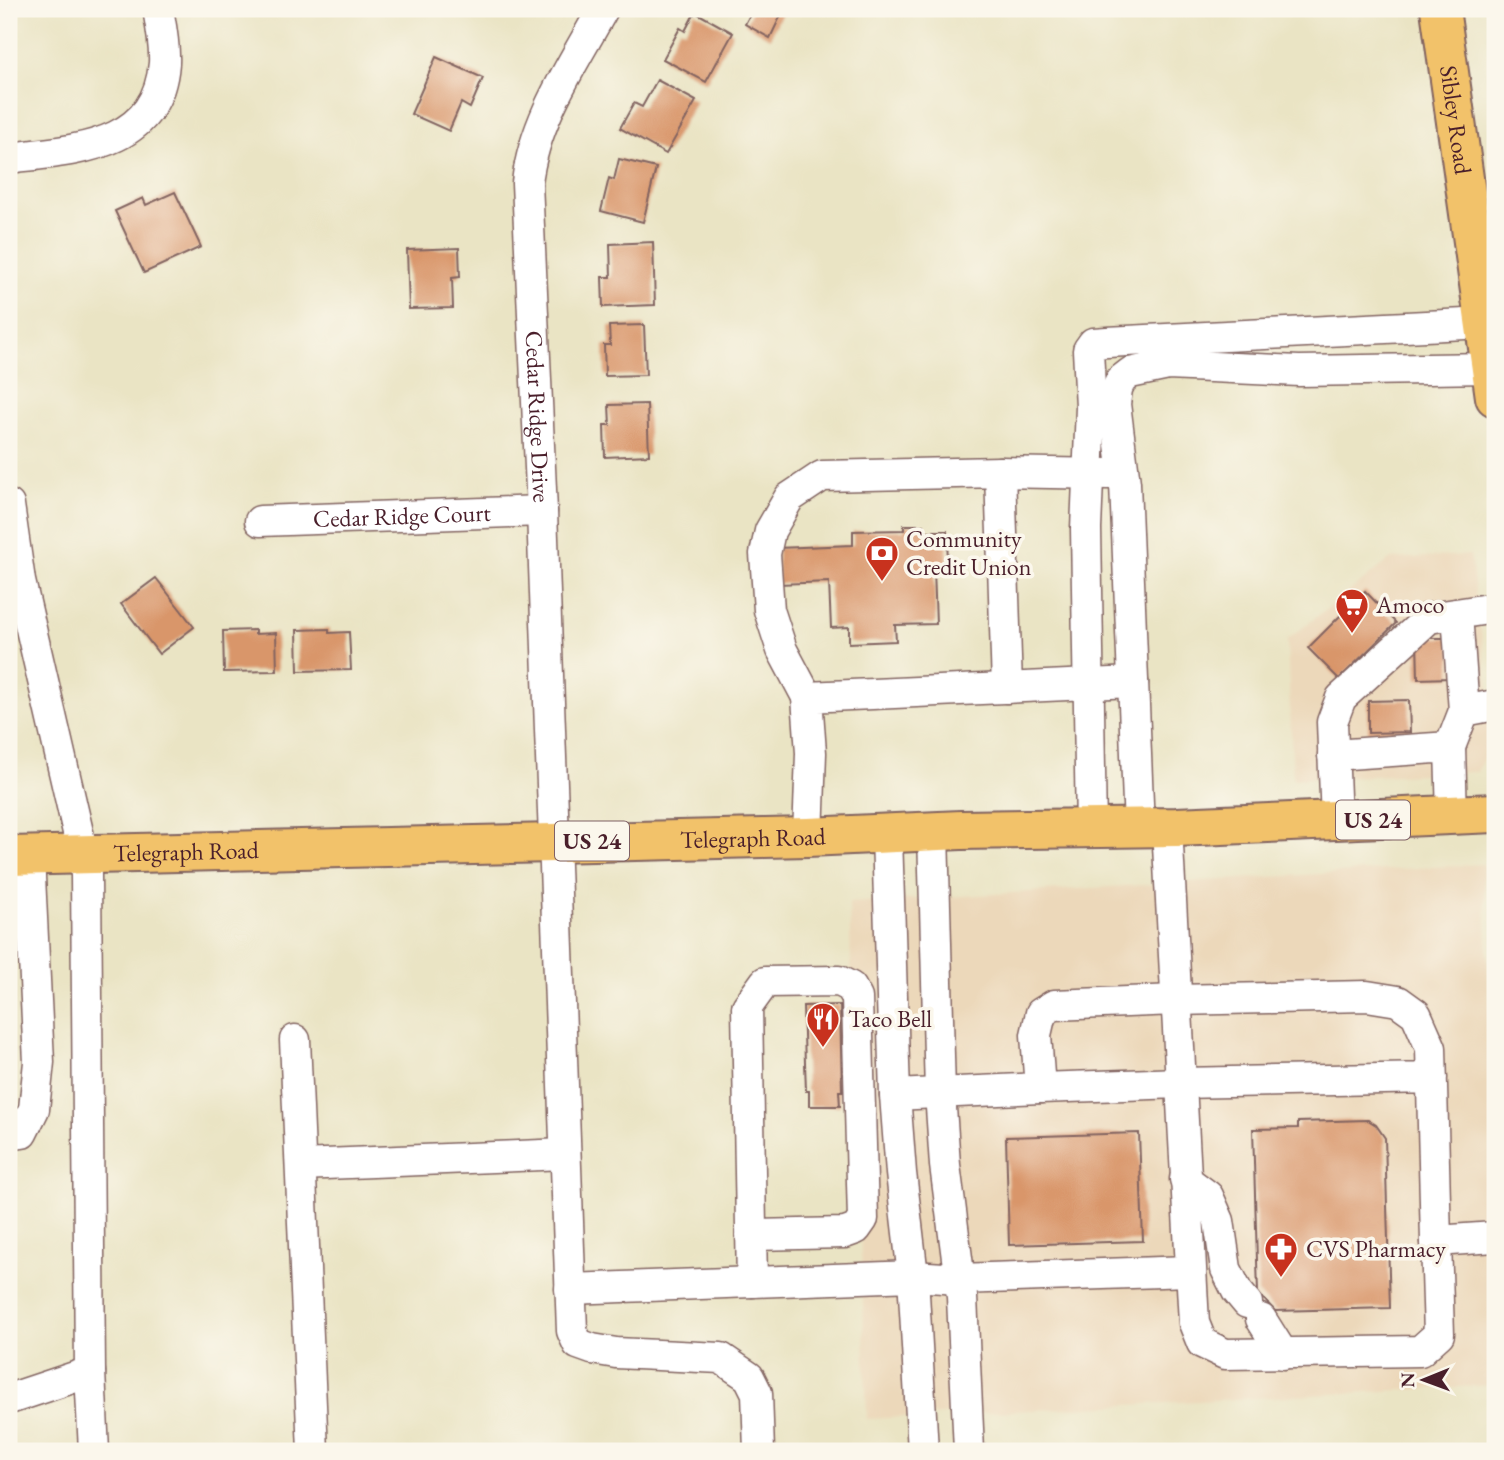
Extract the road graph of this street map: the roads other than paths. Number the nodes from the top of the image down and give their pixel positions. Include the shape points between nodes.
1 (159, 9) edge
2 (603, 9) edge
3 (1440, 9) edge
4 (9, 158) edge
5 (1491, 354) edge
6 (1000, 472) junction
7 (1088, 474) junction
8 (1124, 475) junction
9 (9, 505) edge
10 (542, 511) junction
11 (260, 521) dead end
12 (1495, 608) edge
13 (1457, 614) junction
14 (1133, 682) junction
15 (1089, 684) junction
16 (1007, 688) junction
17 (807, 697) junction
18 (1495, 705) edge
19 (1464, 711) junction
20 (1450, 747) junction
21 (1333, 755) junction
22 (1495, 813) edge
23 (1452, 817) junction
24 (1336, 821) junction
25 (1153, 827) junction
26 (1091, 829) junction
27 (933, 832) junction
28 (887, 835) junction
29 (808, 837) junction
30 (554, 842) junction
31 (83, 854) junction
32 (19, 856) edge
33 (1176, 1000) junction
34 (295, 1040) dead end
35 (1432, 1078) junction
36 (1180, 1083) junction
37 (1040, 1088) junction
38 (940, 1093) junction
39 (895, 1095) junction
40 (9, 1135) edge
41 (565, 1154) junction
42 (301, 1165) junction
43 (1185, 1179) junction
44 (751, 1235) junction
45 (1495, 1237) edge
46 (1436, 1241) junction
47 (1190, 1271) junction
48 (913, 1276) junction
49 (960, 1279) junction
50 (752, 1282) junction
51 (570, 1289) junction
52 (1283, 1354) junction
53 (90, 1372) junction
54 (9, 1399) edge
55 (94, 1451) edge
56 (313, 1451) edge
57 (759, 1451) edge
58 (923, 1451) edge
59 (969, 1451) edge

1 - 4 street via 164,63 155,93 138,120 104,143
2 - 10 street, Cedar Ridge Drive via 547,113 529,168
3 - 5 main road, Sibley Road
5 - 7 street via 1093,343 1088,349
5 - 8 street via 1299,371 1168,365 1130,373 1121,380 1115,404
6 - 7 street
6 - 16 street
6 - 17 street via 822,477 789,498 770,531 765,554 769,610 782,650
7 - 8 street
7 - 15 street
8 - 14 street
9 - 31 street via 20,581
10 - 11 street, Cedar Ridge Court
10 - 30 street, Cedar Ridge Drive
12 - 13 street
13 - 19 street
13 - 21 street via 1429,618 1341,698 1332,722
14 - 15 street
14 - 25 street
15 - 16 street
15 - 26 street
16 - 17 street
17 - 29 street via 811,753
18 - 19 street
19 - 20 street
20 - 21 street
20 - 23 street
21 - 24 street
22 - 23 main road, Telegraph Road / US 24
23 - 24 main road, Telegraph Road / US 24
24 - 25 main road, Telegraph Road / US 24
25 - 26 main road, Telegraph Road / US 24
25 - 33 street
26 - 27 main road, Telegraph Road / US 24
27 - 28 main road, Telegraph Road / US 24
27 - 38 street
28 - 29 main road, Telegraph Road / US 24
28 - 39 street
29 - 30 main road, Telegraph Road / US 24
30 - 31 main road, Telegraph Road / US 24
30 - 41 street, Cedar Ridge Drive
31 - 32 main road, Telegraph Road / US 24
31 - 53 street
32 - 40 street via 39,1062 34,1109 22,1133
33 - 35 street via 1367,996 1398,1001 1416,1014 1431,1048
33 - 36 street
33 - 37 street via 1054,1005 1041,1013 1036,1035
34 - 42 street
35 - 36 street
35 - 46 street
36 - 37 street
36 - 43 street
37 - 38 street
38 - 39 street
38 - 49 street
39 - 48 street
41 - 42 street
41 - 51 street, Cedar Ridge Drive
42 - 56 street
43 - 47 street
43 - 52 street via 1208,1196 1219,1221 1226,1269
44 - 44 street via 747,1007 765,982 839,981 851,987 857,998 863,1219 845,1233
44 - 50 street
45 - 46 street
46 - 52 street via 1439,1334 1420,1351
47 - 49 street
47 - 52 street via 1194,1323 1202,1343 1225,1354
48 - 49 street
48 - 50 street
48 - 58 street
49 - 59 street
50 - 51 street
51 - 57 street, Cedar Ridge Drive via 572,1331 579,1344 616,1353 721,1358 749,1377 757,1393
53 - 54 street
53 - 55 street

